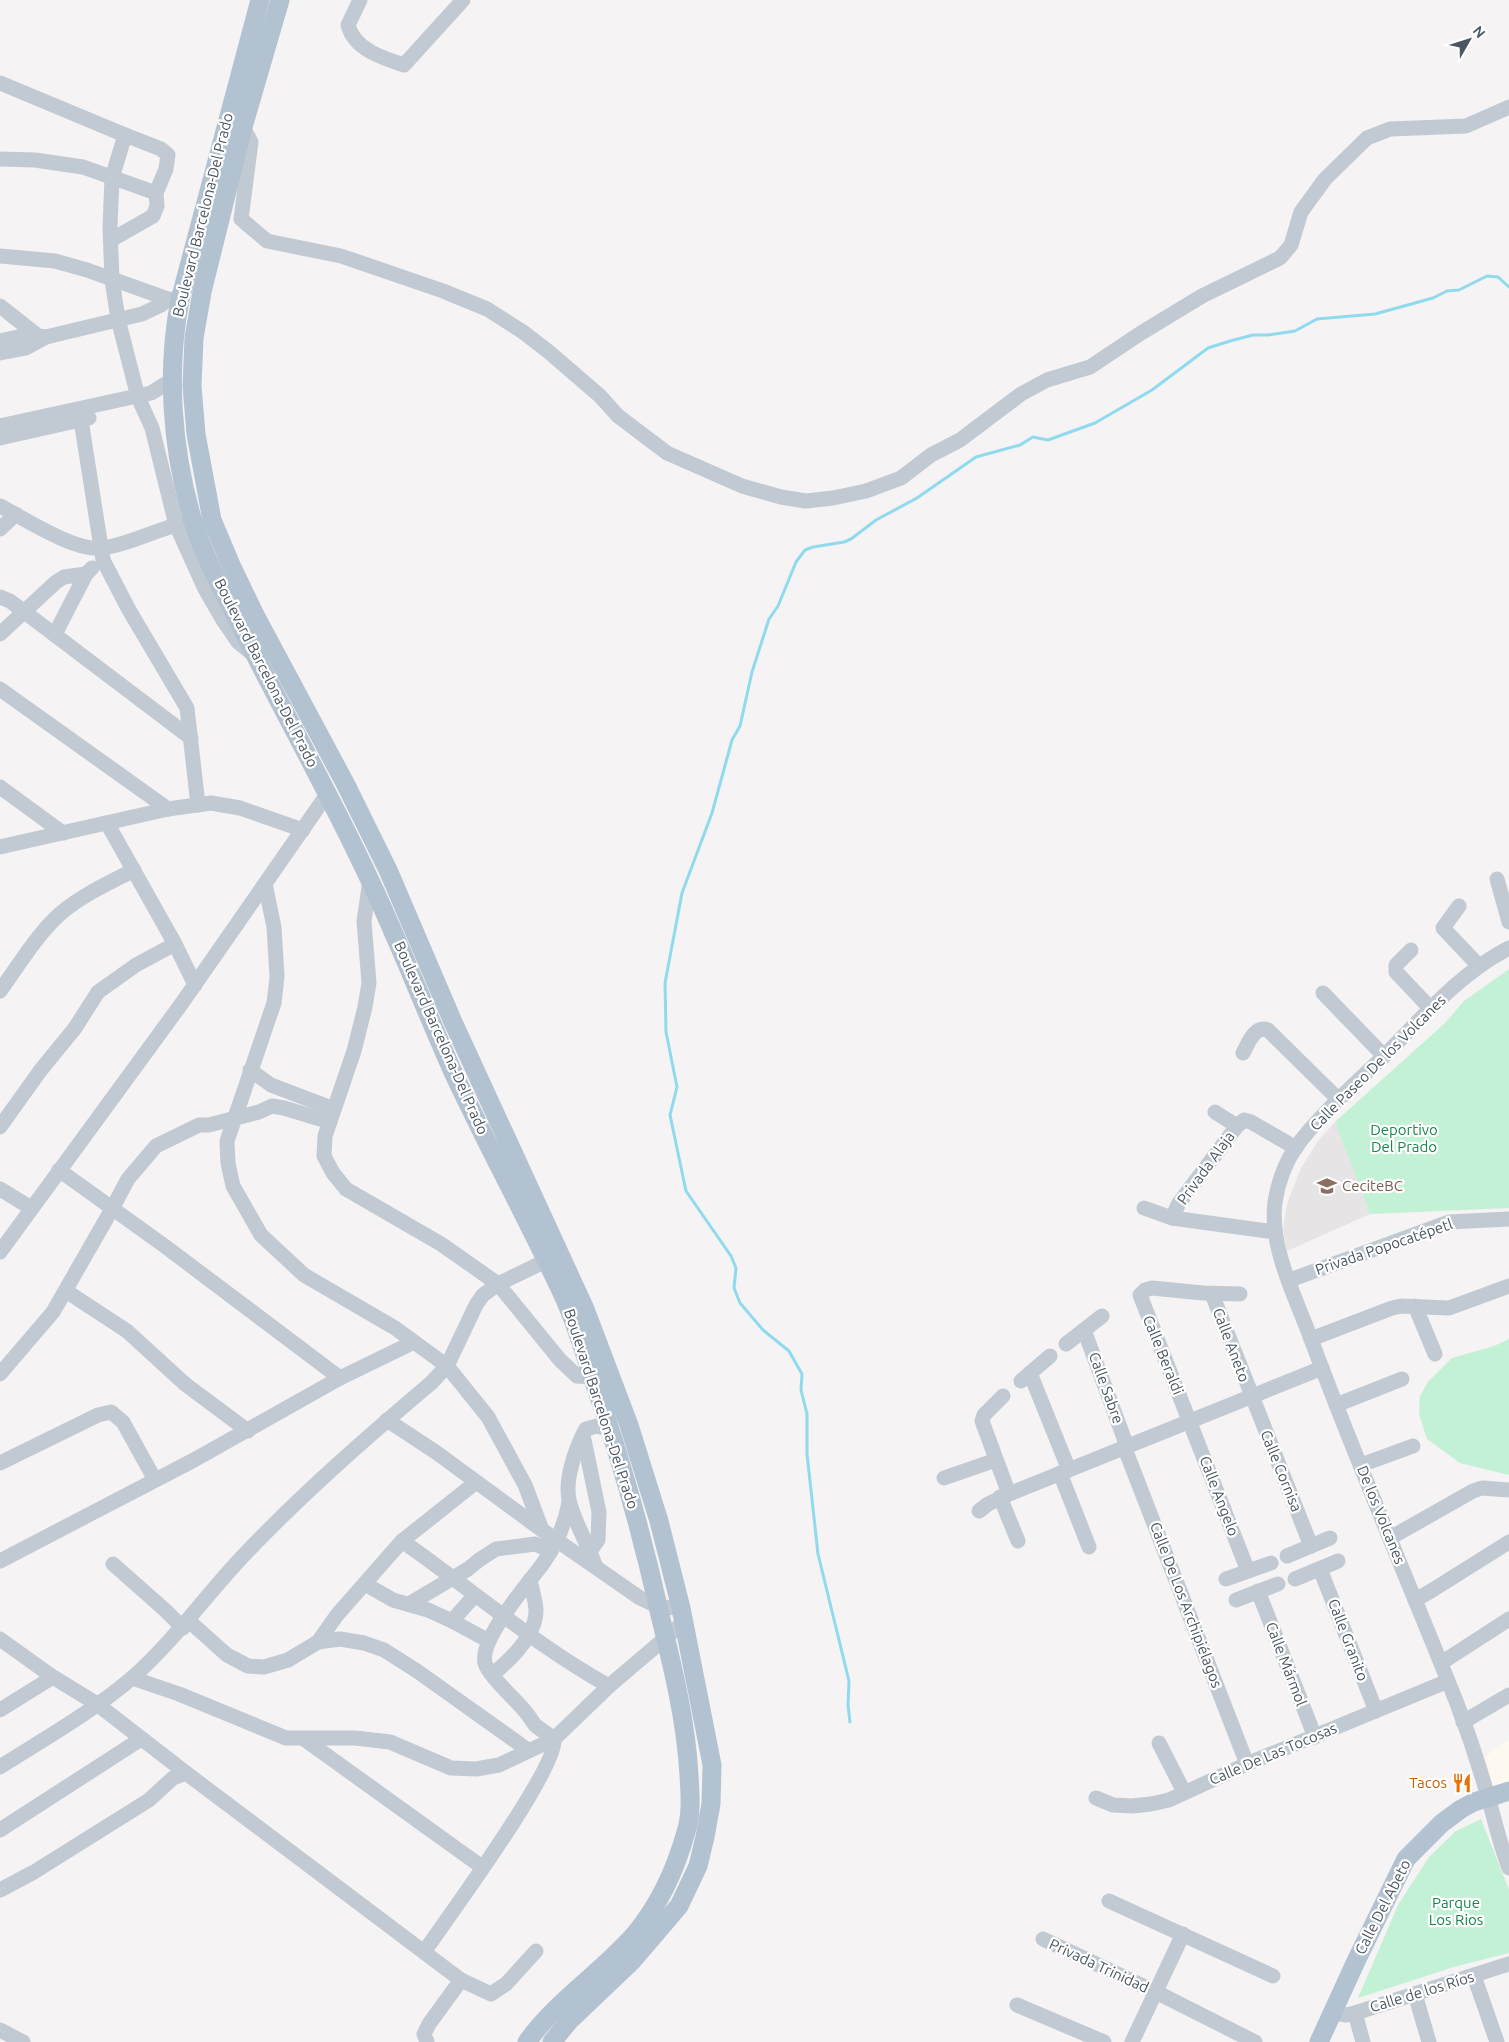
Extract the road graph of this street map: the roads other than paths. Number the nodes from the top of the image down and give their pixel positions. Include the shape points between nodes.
1 (260, 0) edge
2 (280, 0) edge
3 (360, 0) edge
4 (463, 0) edge
5 (0, 83) edge
6 (1509, 107) edge
7 (243, 127) junction
8 (125, 135) junction
9 (0, 159) edge
10 (112, 178) junction
11 (156, 193) junction
12 (209, 229) junction
13 (110, 240) junction
14 (0, 256) edge
15 (112, 280) junction
16 (174, 300) junction
17 (0, 306) edge
18 (118, 319) junction
19 (42, 336) junction
20 (0, 341) edge
21 (0, 353) edge
22 (172, 380) junction
23 (143, 399) junction
24 (81, 420) junction
25 (0, 426) edge
26 (0, 438) edge
27 (0, 506) edge
28 (16, 514) junction
29 (185, 523) junction
30 (0, 529) edge
31 (102, 554) junction
32 (86, 574) junction
33 (0, 597) edge
34 (24, 612) junction
35 (0, 634) edge
36 (55, 634) junction
37 (0, 689) edge
38 (191, 738) junction
39 (0, 787) edge
40 (328, 793) junction
41 (198, 805) junction
42 (168, 809) junction
43 (107, 823) junction
44 (303, 830) junction
45 (63, 833) junction
46 (0, 847) edge
47 (134, 870) junction
48 (1496, 879) dead end
49 (370, 880) junction
50 (265, 884) junction
51 (1459, 906) dead end
52 (386, 915) junction
53 (364, 921) junction
54 (1509, 922) edge
55 (175, 944) junction
56 (1509, 948) edge
57 (1411, 950) dead end
58 (1479, 966) junction
59 (195, 985) junction
60 (0, 991) edge
61 (1322, 993) dead end
62 (1431, 1009) junction
63 (1243, 1053) dead end
64 (1384, 1056) junction
65 (250, 1070) junction
66 (1338, 1099) junction
67 (1215, 1112) dead end
68 (332, 1116) junction
69 (234, 1118) junction
70 (1240, 1123) junction
71 (0, 1127) edge
72 (1296, 1148) junction
73 (58, 1170) junction
74 (0, 1189) edge
75 (31, 1208) junction
76 (1144, 1208) dead end
77 (112, 1209) junction
78 (1172, 1218) junction
79 (1509, 1219) edge
80 (1275, 1232) junction
81 (0, 1252) edge
82 (553, 1258) junction
83 (1290, 1280) junction
84 (498, 1284) junction
85 (1509, 1286) edge
86 (66, 1291) junction
87 (1212, 1294) junction
88 (1240, 1294) dead end
89 (1415, 1306) junction
90 (1102, 1316) dead end
91 (1084, 1330) junction
92 (1311, 1339) junction
93 (414, 1342) junction
94 (1066, 1344) dead end
95 (1435, 1354) dead end
96 (1050, 1356) dead end
97 (447, 1366) junction
98 (1322, 1368) junction
99 (0, 1374) edge
100 (592, 1377) junction
101 (340, 1378) junction
102 (1402, 1379) dead end
103 (1003, 1396) dead end
104 (1252, 1396) junction
105 (1336, 1405) junction
106 (387, 1420) junction
107 (1190, 1421) junction
108 (611, 1430) junction
109 (248, 1431) junction
110 (583, 1435) junction
111 (1413, 1446) dead end
112 (1126, 1447) junction
113 (996, 1460) junction
114 (0, 1463) edge
115 (1361, 1465) junction
116 (1064, 1471) junction
117 (944, 1478) dead end
118 (155, 1480) junction
119 (476, 1483) junction
120 (1509, 1490) edge
121 (1004, 1496) junction
122 (569, 1502) junction
123 (979, 1511) dead end
124 (542, 1530) junction
125 (1330, 1538) dead end
126 (1390, 1538) junction
127 (1018, 1540) dead end
128 (402, 1541) junction
129 (1509, 1542) edge
130 (554, 1546) junction
131 (1311, 1546) junction
132 (1089, 1547) dead end
133 (590, 1551) junction
134 (1287, 1556) dead end
135 (0, 1561) edge
136 (1338, 1561) dead end
137 (1271, 1563) dead end
138 (113, 1564) dead end
139 (595, 1565) junction
140 (1320, 1568) junction
141 (1248, 1571) junction
142 (454, 1577) junction
143 (1226, 1579) dead end
144 (1295, 1579) dead end
145 (530, 1580) junction
146 (366, 1584) junction
147 (1278, 1584) dead end
148 (1258, 1591) junction
149 (474, 1595) junction
150 (1236, 1600) dead end
151 (1415, 1600) junction
152 (409, 1604) junction
153 (659, 1607) junction
154 (682, 1615) junction
155 (503, 1616) junction
156 (1509, 1620) edge
157 (452, 1621) junction
158 (186, 1624) junction
159 (528, 1634) junction
160 (666, 1638) junction
161 (489, 1641) junction
162 (2, 1642) edge
163 (318, 1642) junction
164 (1441, 1663) junction
165 (492, 1674) junction
166 (53, 1678) junction
167 (132, 1678) junction
168 (1448, 1681) junction
169 (609, 1686) junction
170 (1509, 1696) edge
171 (97, 1704) junction
172 (0, 1710) edge
173 (1376, 1711) junction
174 (1463, 1722) junction
175 (1314, 1737) junction
176 (141, 1739) junction
177 (304, 1739) junction
178 (554, 1739) junction
179 (1159, 1743) dead end
180 (528, 1750) junction
181 (1247, 1764) junction
182 (0, 1767) edge
183 (186, 1773) junction
184 (1509, 1791) edge
185 (1184, 1792) junction
186 (1488, 1797) junction
187 (1096, 1798) dead end
188 (0, 1830) edge
189 (482, 1867) junction
190 (1509, 1868) edge
191 (0, 1890) edge
192 (1109, 1901) dead end
193 (1183, 1934) junction
194 (1042, 1939) dead end
195 (424, 1952) junction
196 (536, 1952) dead end
197 (1509, 1964) edge
198 (1273, 1976) dead end
199 (1474, 1976) junction
200 (462, 1980) junction
201 (1156, 1992) junction
202 (1415, 1994) junction
203 (560, 2003) junction
204 (1017, 2005) dead end
205 (1334, 2013) junction
206 (1354, 2013) junction
207 (570, 2020) junction
208 (0, 2030) edge
209 (23, 2042) edge
210 (427, 2042) edge
211 (527, 2042) edge
212 (552, 2042) edge
213 (1104, 2042) edge
214 (1132, 2042) edge
215 (1254, 2042) edge
216 (1319, 2042) edge
217 (1363, 2042) edge
218 (1429, 2042) edge
219 (1497, 2042) edge

1 - 12 main road, Boulevard Barcelona-Del Prado
2 - 7 main road, Boulevard Barcelona-Del Prado
3 - 4 street via 348,25 350,34 373,53 404,65
5 - 8 street
6 - 7 street via 1466,126 1390,129 1367,138 1325,180 1301,212 1291,245 1280,258 1202,296 1090,367 1047,380 1021,394 960,440 931,455 901,478 866,491 806,500 742,486 668,453 618,416 549,352 487,309 341,256 267,241 241,219 251,142
7 - 12 main road, Boulevard Barcelona-Del Prado
8 - 10 street
8 - 11 street via 160,149 168,156
9 - 10 street via 83,167
10 - 11 street
10 - 13 street
11 - 13 street via 158,206 153,216
12 - 16 main road, Boulevard Barcelona-Del Prado
12 - 82 main road, Boulevard Barcelona-Del Prado via 194,338 192,386 196,434 212,520 255,615 388,870
13 - 15 street
14 - 15 street via 55,262
15 - 16 street
15 - 18 street
16 - 18 street
16 - 22 main road, Boulevard Barcelona-Del Prado
17 - 19 street
18 - 19 street
18 - 23 street
19 - 20 street
19 - 21 street via 26,348
22 - 23 street
22 - 29 main road, Boulevard Barcelona-Del Prado
23 - 24 street
23 - 25 street
23 - 29 street
24 - 26 street
24 - 31 street
27 - 28 street
28 - 30 street
28 - 31 street via 47,532
29 - 31 street
29 - 40 main road, Boulevard Barcelona-Del Prado
31 - 32 street
31 - 38 street via 130,610 187,708
32 - 34 street via 64,577
32 - 36 street
33 - 34 street
34 - 35 street
34 - 36 street
36 - 38 street
37 - 42 street
38 - 41 street
39 - 45 street
40 - 44 street
40 - 49 main road, Boulevard Barcelona-Del Prado
41 - 42 street
41 - 44 street via 211,803 240,808
42 - 43 street
43 - 45 street
43 - 47 street
44 - 50 street
45 - 46 street
47 - 55 street
47 - 60 street via 61,913 39,937
48 - 54 street
49 - 52 main road, Boulevard Barcelona-Del Prado
49 - 53 street
50 - 59 street
50 - 65 street via 274,927 277,977 274,1003
51 - 58 street via 1443,928
52 - 53 street
52 - 82 main road, Boulevard Barcelona-Del Prado via 454,1072
53 - 68 street via 369,983 354,1051
55 - 59 street
55 - 71 street via 136,965 98,992
56 - 58 street, Calle Paseo De los Volcanes
57 - 62 street via 1396,965 1396,972
58 - 62 street, Calle Paseo De los Volcanes
59 - 73 street
61 - 64 street
62 - 64 street, Calle Paseo De los Volcanes
63 - 66 street via 1261,1028 1268,1030
64 - 66 street, Calle Paseo De los Volcanes
65 - 68 street
65 - 69 street
66 - 72 street, Calle Paseo De los Volcanes
67 - 70 street
68 - 69 street via 272,1106
68 - 84 street via 325,1136 324,1156 346,1189 441,1244
69 - 77 street via 209,1125 199,1124 156,1146 128,1179
69 - 93 street via 227,1141 233,1186 261,1235 304,1275
70 - 72 street via 1251,1122
70 - 78 street, Privada Alaja via 1179,1203
72 - 80 street, Calle Paseo De los Volcanes via 1280,1180 1275,1201
73 - 75 street
73 - 77 street
74 - 75 street
75 - 81 street
76 - 78 street
77 - 86 street
77 - 101 street
78 - 80 street
79 - 83 street, Privada Popocatépetl via 1449,1222
80 - 83 street, De los Volcanes
82 - 84 street
82 - 100 main road, Boulevard Barcelona-Del Prado
82 - 154 main road, Boulevard Barcelona-Del Prado via 585,1309 629,1425 659,1521
83 - 92 street, De los Volcanes
84 - 97 street via 476,1305
84 - 100 street via 560,1360 577,1376
85 - 89 street via 1449,1308
86 - 99 street via 53,1312
86 - 109 street via 126,1331 185,1384
87 - 88 street
87 - 104 street, Calle Aneto
87 - 107 street, Calle Beraldi via 1152,1288 1140,1295
89 - 92 street via 1392,1308
89 - 95 street
90 - 91 street
91 - 94 street
91 - 112 street, Calle Sabre
92 - 98 street, De los Volcanes
93 - 97 street
93 - 101 street
96 - 116 street via 1026,1377
97 - 106 street
97 - 124 street via 488,1417 525,1485
98 - 104 street
98 - 105 street, De los Volcanes
100 - 108 main road, Boulevard Barcelona-Del Prado
101 - 109 street
102 - 105 street
103 - 113 street via 982,1421
104 - 107 street
104 - 131 street, Calle Cornisa
105 - 115 street, De los Volcanes
106 - 119 street
106 - 158 street via 255,1544 220,1580
107 - 112 street
107 - 141 street, Calle Angelo
108 - 110 street via 591,1426
108 - 153 main road, Boulevard Barcelona-Del Prado
109 - 118 street
110 - 122 street via 573,1459
110 - 133 street via 599,1512 598,1540
111 - 115 street
112 - 116 street
112 - 181 street, Calle De Los Archipiélagos
113 - 117 street
113 - 121 street
114 - 118 street via 98,1415 112,1412 123,1422
115 - 126 street, De los Volcanes
116 - 121 street
116 - 132 street
118 - 135 street
119 - 124 street
119 - 128 street
120 - 126 street via 1482,1488 1473,1491
121 - 123 street
121 - 127 street
122 - 130 street via 565,1523
122 - 133 street
124 - 130 street
125 - 131 street
126 - 151 street, De los Volcanes
128 - 142 street
128 - 146 street
129 - 151 street
130 - 139 street
130 - 142 street via 535,1544 496,1549
130 - 145 street
131 - 134 street
133 - 139 street
136 - 140 street
137 - 141 street
138 - 158 street
139 - 153 street via 627,1589
140 - 144 street
140 - 173 street, Calle Granito
141 - 143 street
142 - 149 street
142 - 152 street
145 - 155 street
145 - 159 street via 536,1613
146 - 152 street via 393,1600
146 - 163 street via 337,1615
147 - 148 street
148 - 150 street
148 - 175 street, Calle Mármol
149 - 155 street
149 - 157 street
151 - 164 street, De los Volcanes
152 - 157 street
153 - 154 street
153 - 160 main road, Boulevard Barcelona-Del Prado
154 - 160 street
154 - 207 main road, Boulevard Barcelona-Del Prado via 712,1765 711,1804 698,1866 680,1906 632,1961
155 - 159 street
155 - 161 street
156 - 164 street
157 - 161 street
158 - 163 street via 227,1655 248,1666 276,1665
158 - 167 street
159 - 165 street
159 - 169 street
160 - 169 street
160 - 203 main road, Boulevard Barcelona-Del Prado via 687,1745 688,1827 659,1901 635,1934
161 - 165 street via 484,1662
162 - 166 street
163 - 180 street via 340,1639 384,1650
164 - 168 street, De los Volcanes
165 - 178 street via 536,1725
166 - 171 street
166 - 172 street
167 - 171 street
167 - 177 street via 286,1738
168 - 173 street, Calle De Las Tocosas
168 - 174 street, De los Volcanes
169 - 178 street
170 - 174 street
171 - 176 street
171 - 182 street
173 - 175 street, Calle De Las Tocosas
174 - 186 street, De los Volcanes
175 - 181 street, Calle De Las Tocosas
176 - 183 street
176 - 188 street
177 - 180 street via 354,1738 390,1742 451,1768 476,1769 498,1764
177 - 189 street
178 - 180 street
178 - 189 street via 543,1774
179 - 185 street
181 - 185 street, Calle De Las Tocosas
183 - 191 street via 173,1778 149,1800
183 - 195 street
184 - 186 main road, Calle Del Abeto
185 - 187 street, Calle De Las Tocosas via 1169,1800 1132,1806 1113,1805
186 - 190 street, De los Volcanes
186 - 205 main road, Calle Del Abeto via 1461,1809 1442,1823 1406,1859
189 - 195 street
192 - 193 street
193 - 198 street
193 - 201 street
194 - 201 street, Privada Trinidad
195 - 200 street
196 - 200 street via 506,1984 491,1994
197 - 199 street, Calle de los Ríos
199 - 202 street, Calle de los Ríos
199 - 219 street
200 - 210 street via 429,2024 424,2034
201 - 214 street
201 - 215 street, Privada Trinidad
202 - 206 street, Calle de los Ríos
202 - 218 street
203 - 207 main road
203 - 211 main road, Boulevard Barcelona-Del Prado
204 - 213 street
205 - 206 street, Calle de los Ríos
205 - 216 main road, Calle Del Abeto
206 - 217 street
207 - 212 main road, Boulevard Barcelona-Del Prado
208 - 209 street

